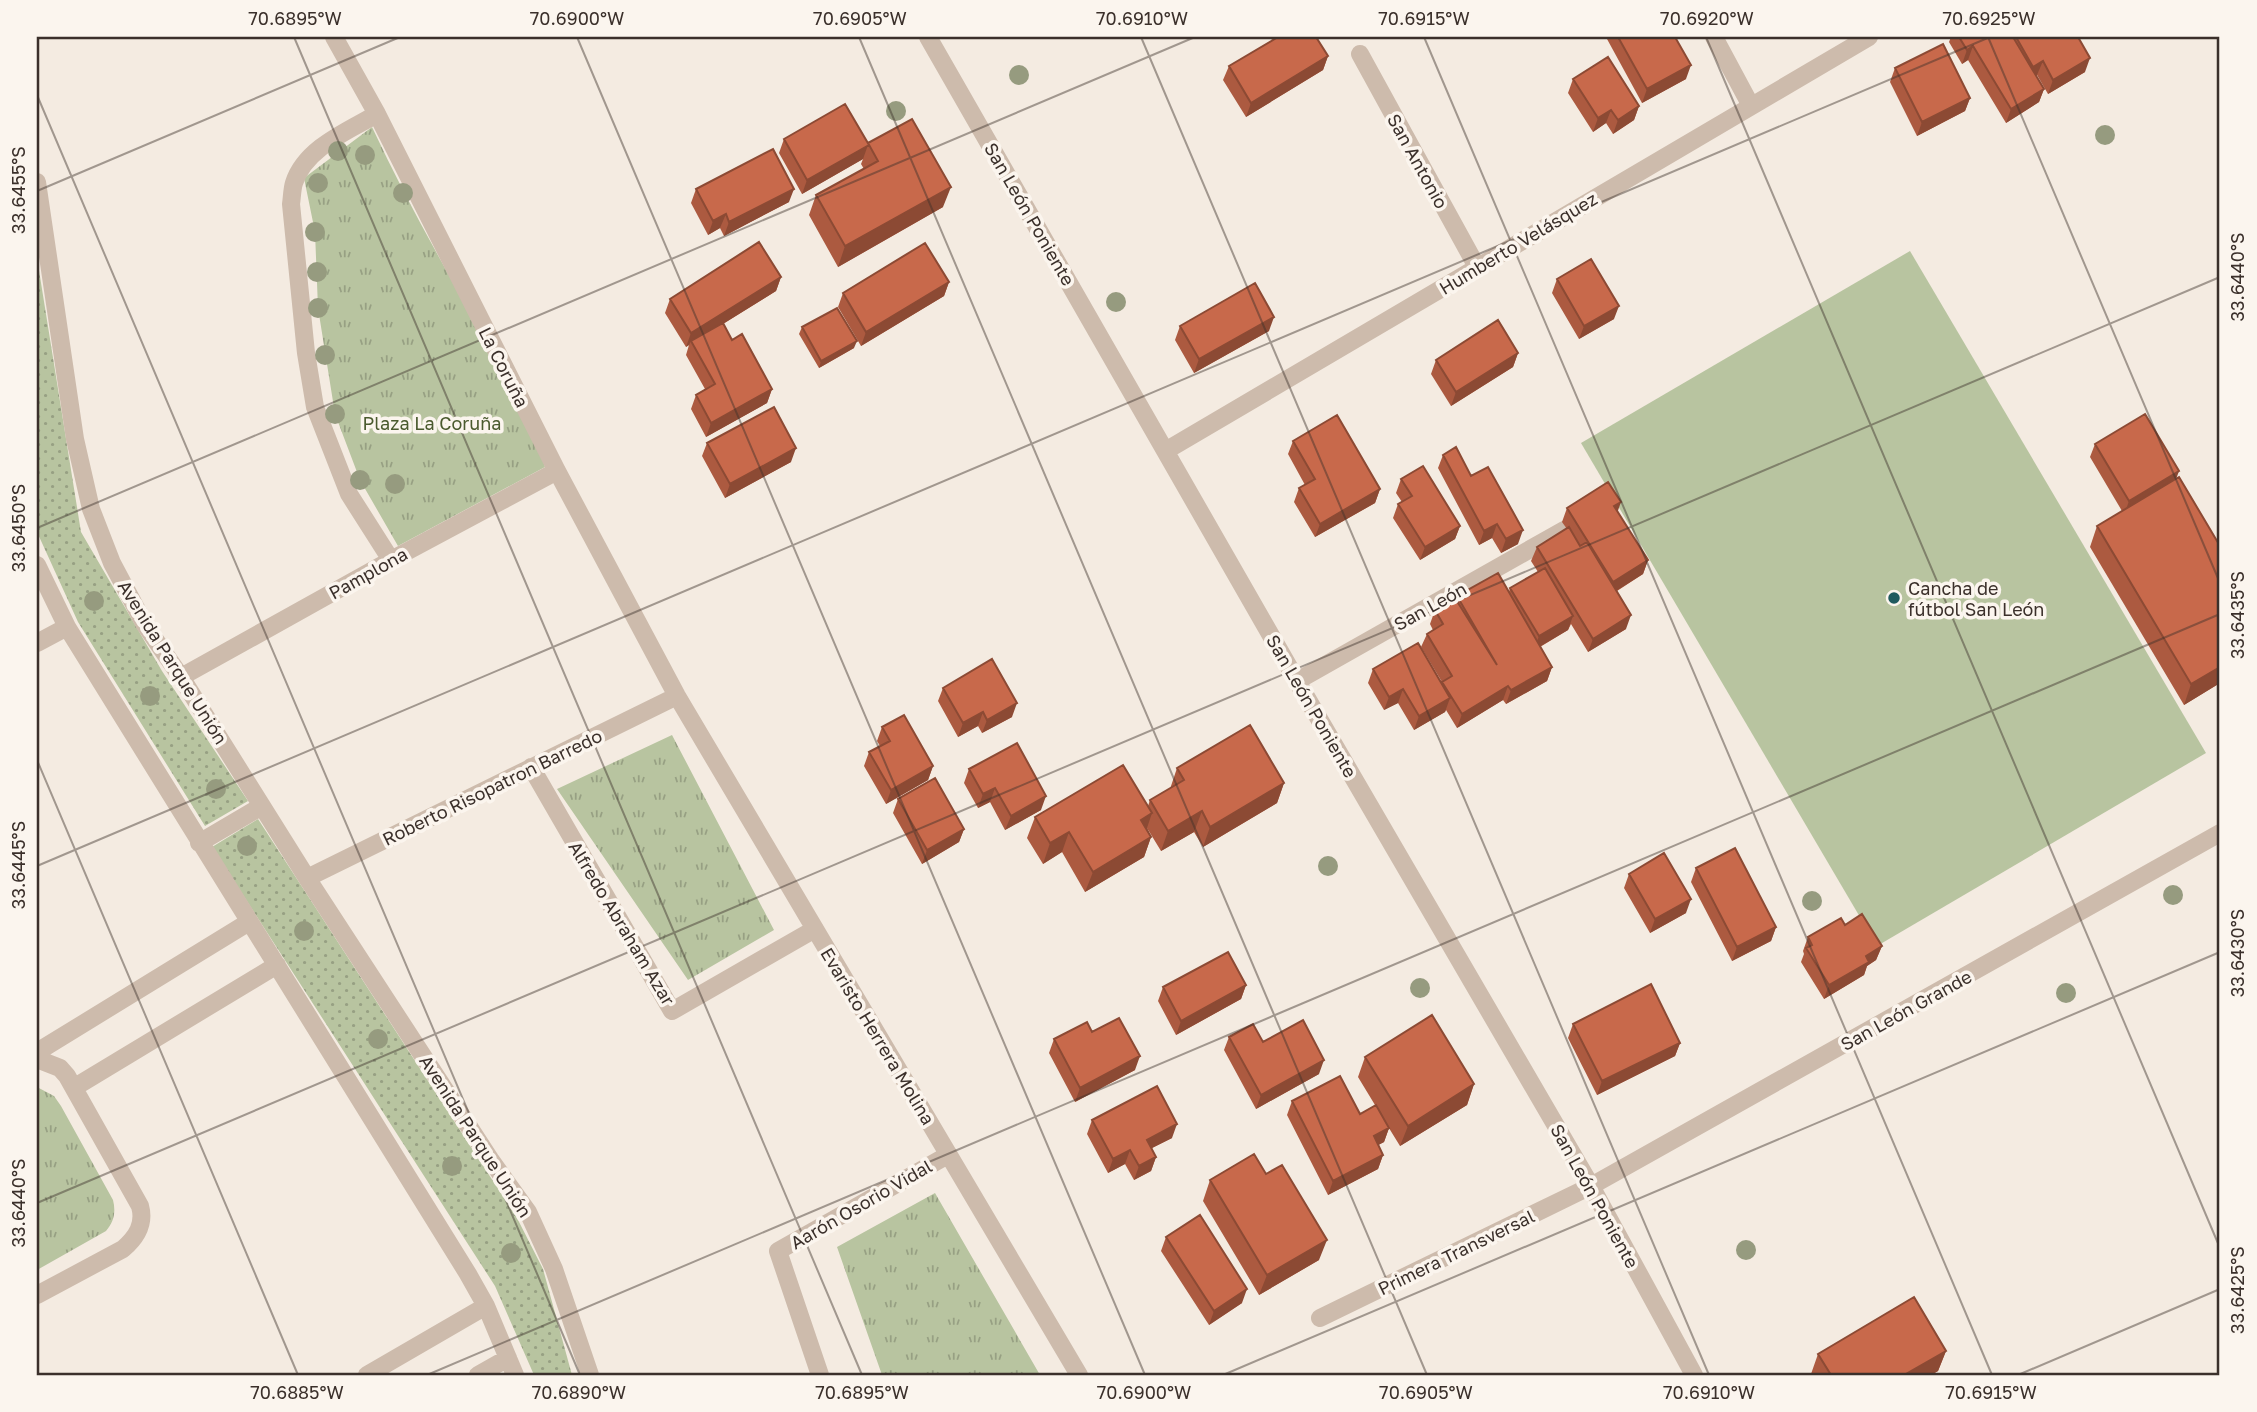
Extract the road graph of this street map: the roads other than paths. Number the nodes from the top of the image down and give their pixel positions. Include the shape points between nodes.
1 (334, 37) edge
2 (928, 37) edge
3 (1714, 37) edge
4 (1869, 37) edge
5 (1360, 54) dead end
6 (1751, 106) junction
7 (377, 114) junction
8 (37, 182) edge
9 (1477, 267) junction
10 (1167, 450) junction
11 (557, 471) junction
12 (1564, 530) edge
13 (391, 560) junction
14 (38, 573) edge
15 (67, 627) junction
16 (37, 643) edge
17 (181, 677) junction
18 (1297, 681) junction
19 (677, 696) junction
20 (531, 767) junction
21 (262, 806) junction
22 (2220, 833) edge
23 (199, 843) junction
24 (307, 878) junction
25 (250, 922) junction
26 (815, 929) junction
27 (277, 965) junction
28 (37, 1052) edge
29 (37, 1059) edge
30 (75, 1087) junction
31 (948, 1155) junction
32 (1591, 1186) junction
33 (37, 1295) edge
34 (486, 1306) junction
35 (1320, 1318) dead end
36 (508, 1358) junction
37 (368, 1375) edge
38 (478, 1375) edge
39 (515, 1375) edge
40 (590, 1375) edge
41 (820, 1375) edge
42 (1079, 1375) edge
43 (1694, 1375) edge

1 - 7 street, La Coruña
2 - 10 street, San León Poniente
3 - 6 street
4 - 6 street, Humberto Velásquez
5 - 9 street, San Antonio
6 - 9 street, Humberto Velásquez
7 - 11 street, La Coruña
7 - 13 street via 327,143 305,163 294,182 291,204 315,407 349,494
8 - 17 street, Avenida Parque Unión via 75,439 91,509 112,563 145,625
9 - 10 street, Humberto Velásquez
10 - 18 street, San León Poniente
11 - 13 street, Pamplona
11 - 19 street, La Coruña
12 - 18 street, San León
13 - 17 street, Pamplona
14 - 15 street
15 - 16 street
15 - 23 street
17 - 21 street, Avenida Parque Unión
18 - 32 street, San León Poniente
19 - 20 street, Roberto Risopatron Barredo
19 - 26 street, Evaristo Herrera Molina
20 - 24 street, Roberto Risopatron Barredo
20 - 26 street, Alfredo Abraham Azar via 672,1011
21 - 23 street
21 - 24 street, Avenida Parque Unión
22 - 32 street, San León Grande
23 - 25 street
24 - 40 street, Avenida Parque Unión via 528,1212 554,1269
25 - 27 street
25 - 28 street
26 - 31 street, Evaristo Herrera Molina
27 - 30 street
27 - 34 street
29 - 30 street via 60,1068
30 - 33 street via 140,1206 142,1223 123,1249
31 - 41 street, Aarón Osorio Vidal via 778,1251
31 - 42 street, Evaristo Herrera Molina
32 - 35 street, Primera Transversal
32 - 43 street, San León Poniente
34 - 36 street
34 - 37 street
36 - 38 street
36 - 39 street

